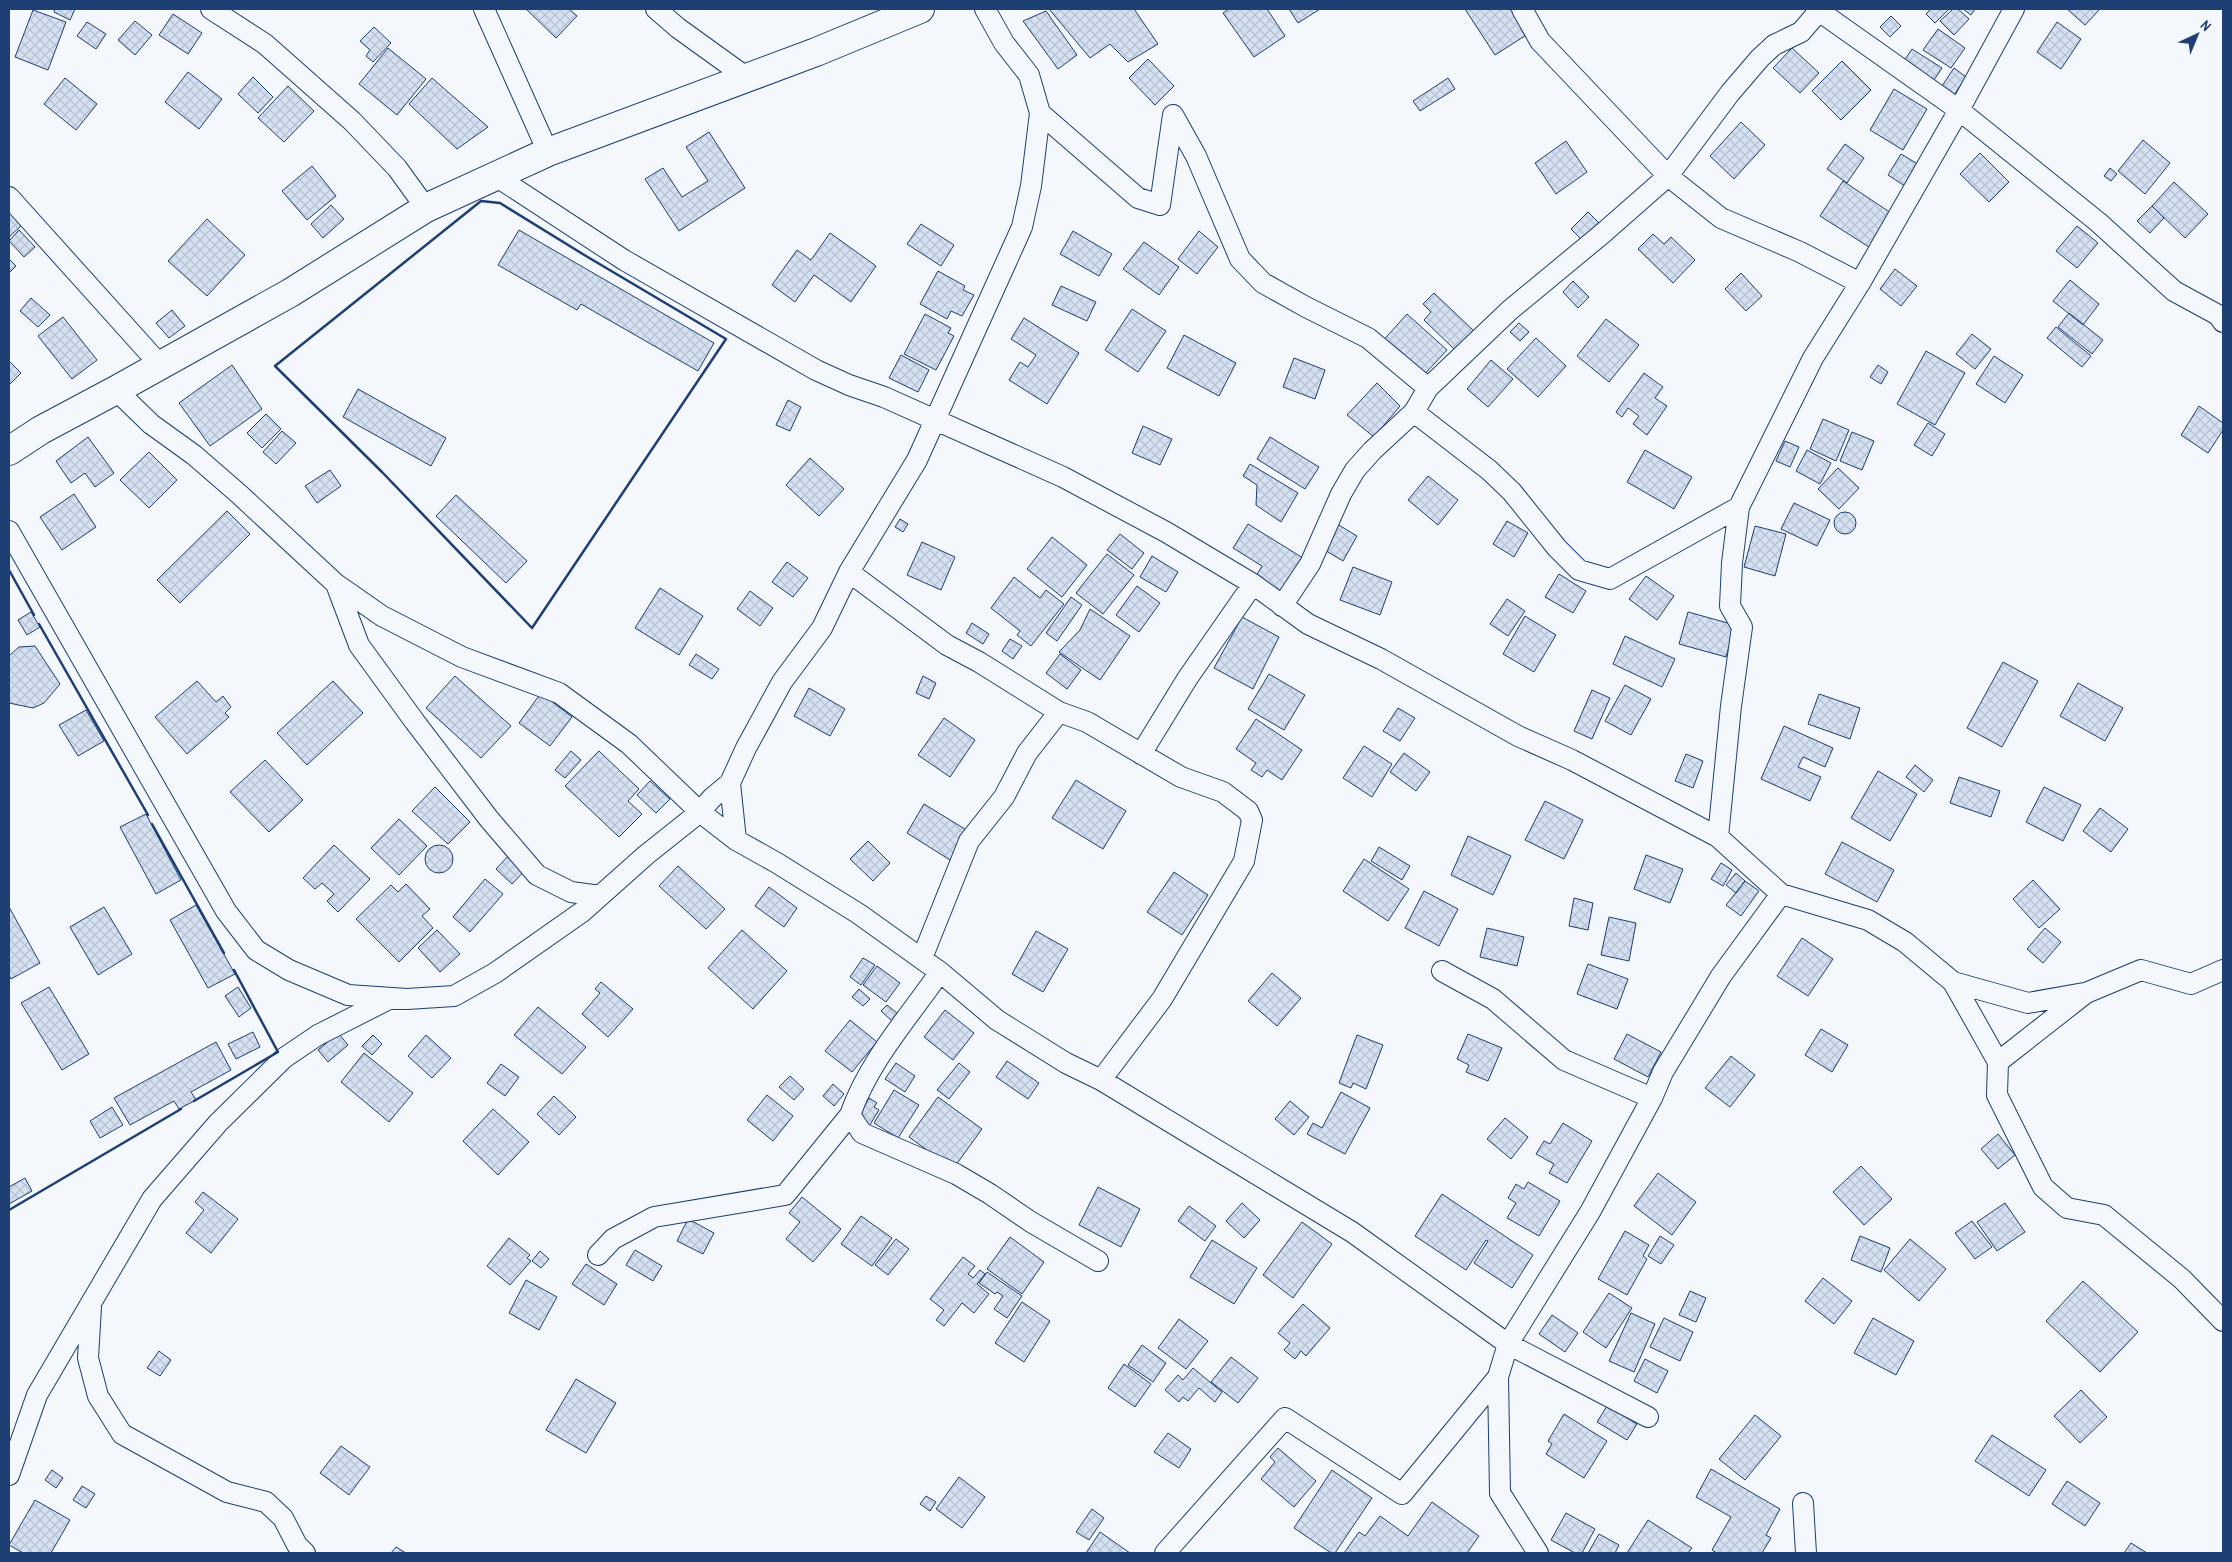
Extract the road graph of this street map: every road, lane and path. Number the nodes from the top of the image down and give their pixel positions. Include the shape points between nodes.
1 (211, 9) edge
2 (484, 9) edge
3 (656, 9) edge
4 (920, 9) edge
5 (985, 9) edge
6 (1522, 9) edge
7 (2014, 9) edge
8 (1818, 10) edge
9 (746, 76) junction
10 (1959, 110) junction
11 (1040, 113) junction
12 (548, 152) junction
13 (494, 175) junction
14 (1668, 176) junction
15 (9, 197) edge
16 (426, 208) junction
17 (1860, 282) junction
18 (2223, 322) edge
19 (161, 366) junction
20 (1428, 388) junction
21 (116, 390) junction
22 (1414, 412) junction
23 (934, 420) junction
24 (9, 451) edge
25 (1739, 507) junction
26 (9, 531) edge
27 (849, 572) junction
28 (336, 584) junction
29 (1253, 584) junction
30 (1282, 606) junction
31 (1059, 712) junction
32 (1141, 754) junction
33 (730, 783) junction
34 (700, 812) junction
35 (1718, 837) junction
36 (736, 840) junction
37 (1781, 894) junction
38 (600, 896) junction
39 (922, 958) junction
40 (2223, 970) edge
41 (1442, 971) dead end
42 (940, 972) junction
43 (1953, 982) junction
44 (2086, 993) junction
45 (391, 998) junction
46 (1998, 1062) junction
47 (1101, 1080) junction
48 (1652, 1098) junction
49 (850, 1115) junction
50 (598, 1255) dead end
51 (1098, 1261) dead end
52 (91, 1303) junction
53 (2223, 1321) edge
54 (1508, 1344) junction
55 (1498, 1377) junction
56 (1648, 1417) dead end
57 (9, 1475) edge
58 (1803, 1503) dead end
59 (305, 1553) edge
60 (1165, 1553) edge
61 (1538, 1553) edge
62 (1806, 1553) edge

1 - 16 street via 265,44 352,121 397,168
2 - 12 street
3 - 9 street
4 - 9 main road via 816,52
5 - 11 street via 1004,43 1029,75
6 - 14 street via 1540,41
7 - 10 street
8 - 10 street
8 - 14 street via 1801,32 1774,45 1760,58
9 - 12 main road
10 - 17 street
10 - 18 street via 2098,222 2174,292 2218,314
11 - 20 street via 1138,198 1160,205 1174,115 1196,156 1240,259 1263,283 1368,338
11 - 23 street via 1022,227
12 - 13 main road
13 - 16 main road
13 - 23 street via 624,260 766,342 831,378
14 - 17 street via 1722,218
14 - 20 street via 1510,310
15 - 19 street
16 - 19 main road via 290,294
17 - 25 street via 1814,358
19 - 21 main road
20 - 22 street
21 - 24 main road
21 - 28 street via 151,424 194,455 239,494
22 - 25 street via 1512,492 1579,570 1610,579
22 - 30 street via 1354,470 1310,564
23 - 27 street via 916,460
23 - 29 street via 1063,477 1166,532
25 - 35 street via 1730,606 1742,627
26 - 45 street via 226,911 256,950 289,970 348,995
27 - 31 street via 947,645
27 - 33 street via 822,628 782,682
28 - 34 street via 382,616 462,657 559,693 629,744
28 - 38 street via 359,645 489,819 537,875 572,892
29 - 30 street
29 - 32 street via 1187,679
30 - 35 street via 1308,624 1381,658 1518,736 1572,760
31 - 32 street via 1087,722
31 - 39 street via 1027,753 1004,797 969,841
32 - 47 street via 1181,777 1223,792 1248,811 1252,820 1244,860 1239,869 1162,999
33 - 34 street
33 - 36 street
34 - 36 street
34 - 38 street
35 - 37 street
36 - 39 street via 859,914
37 - 43 street via 1868,920 1904,942
37 - 48 street via 1721,976 1663,1072
38 - 45 street via 495,973 454,996 407,1000
39 - 42 street
40 - 44 street via 2191,984 2141,970
41 - 48 street via 1493,999 1564,1060
42 - 47 street via 997,1020 1066,1063
42 - 49 street via 881,1052 857,1094
43 - 44 street via 2028,1003
43 - 46 street
44 - 46 street
45 - 52 street via 318,1035 284,1058 218,1123 152,1198
46 - 53 street via 1997,1095 2043,1188 2067,1208 2104,1216 2182,1279
47 - 54 street via 1352,1232
48 - 54 street via 1590,1212
49 - 50 street via 784,1195 654,1217 613,1239
49 - 51 street via 862,1133 956,1174
52 - 57 street via 37,1394
52 - 59 street via 88,1358 98,1396 122,1434 227,1492 266,1502 283,1518
54 - 55 street
54 - 56 street
55 - 60 street via 1402,1494 1284,1418
55 - 61 street via 1500,1494
58 - 62 street

